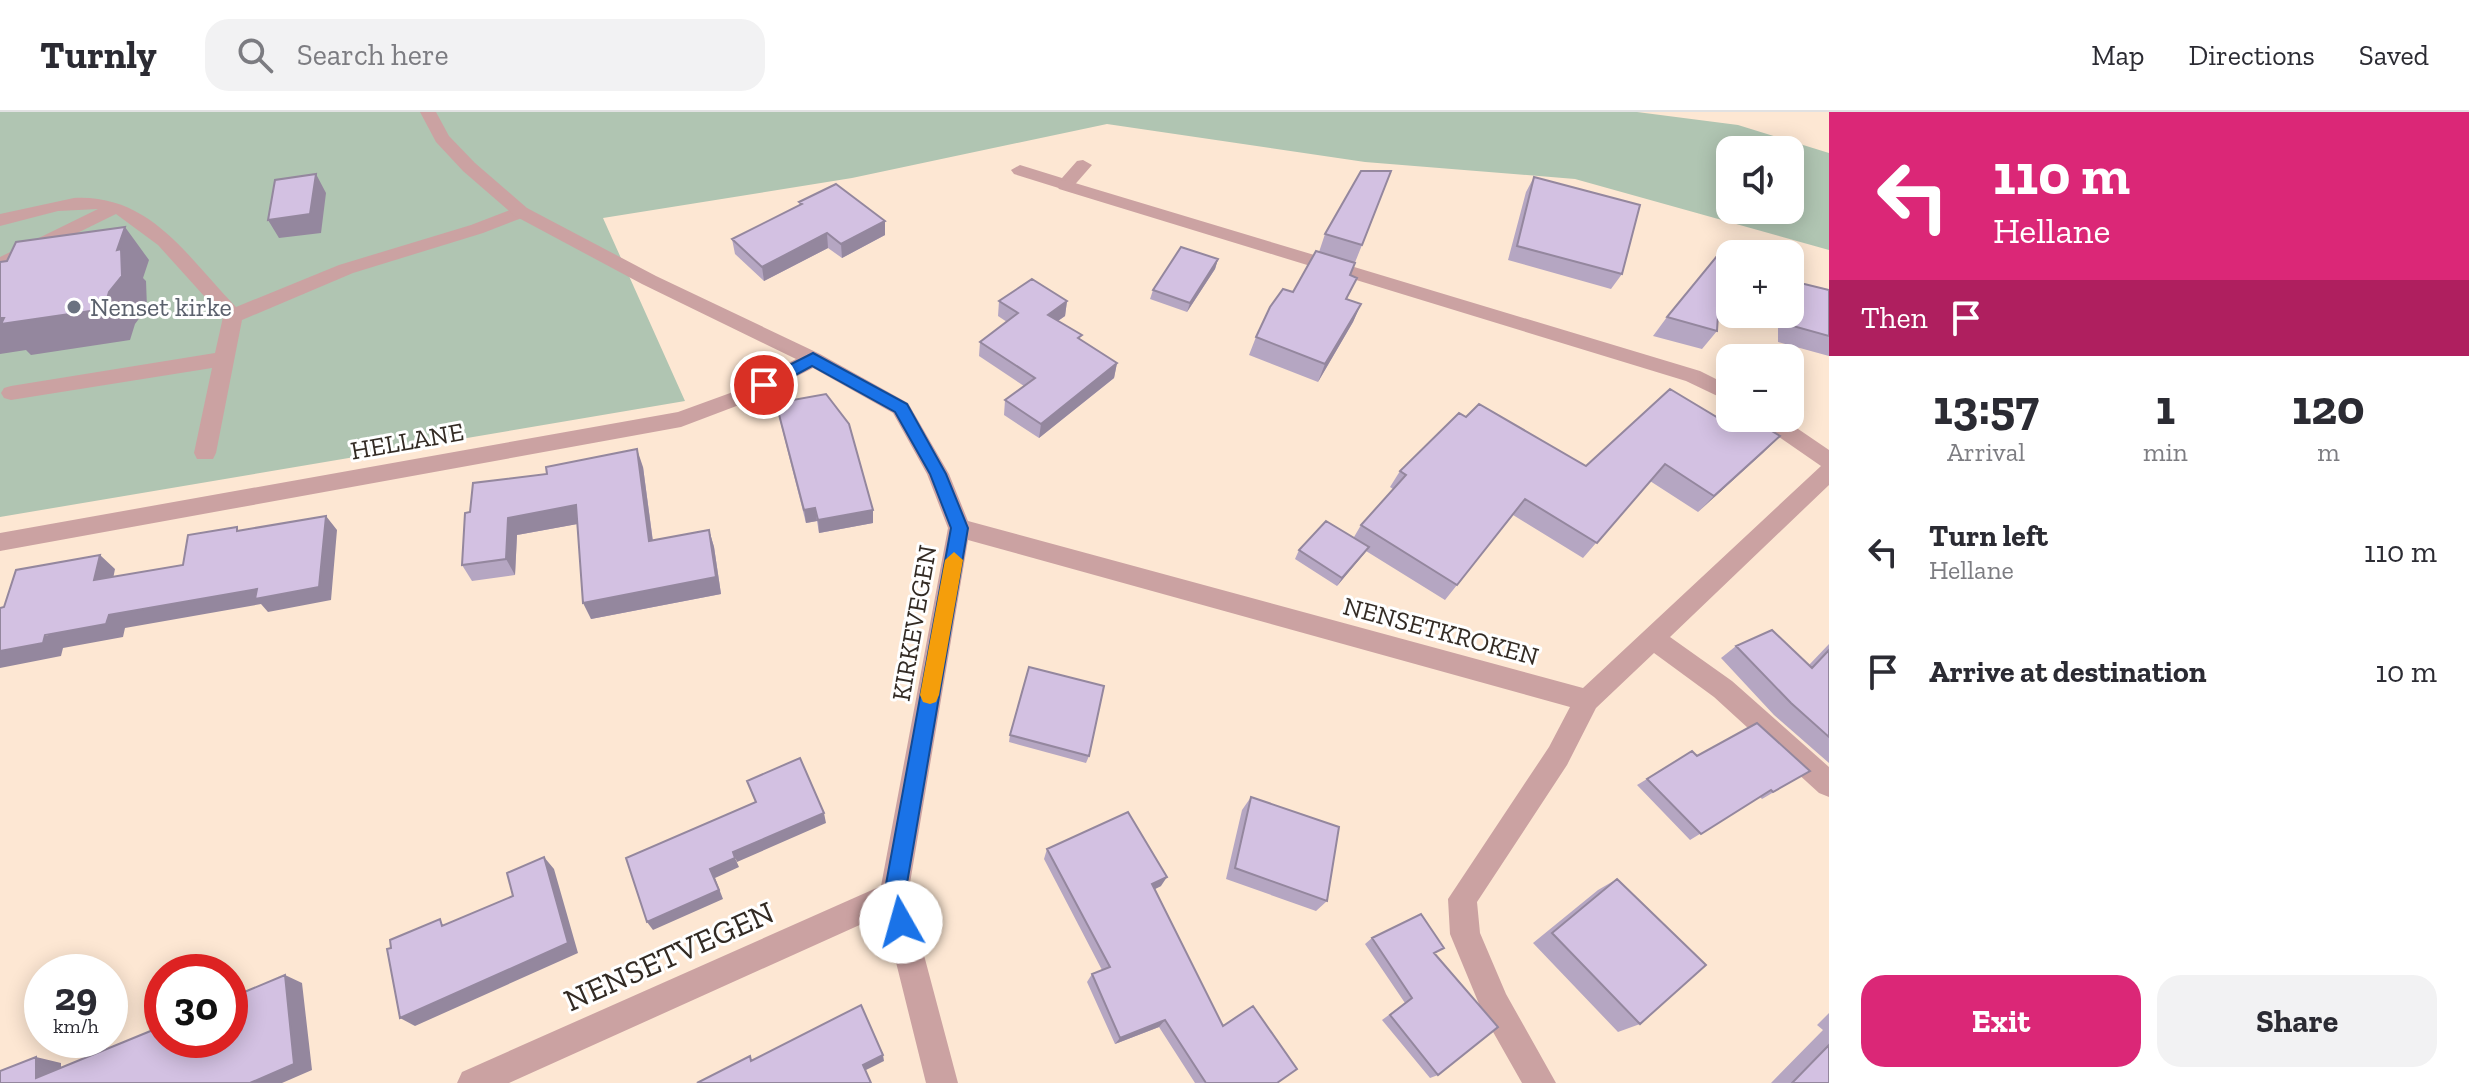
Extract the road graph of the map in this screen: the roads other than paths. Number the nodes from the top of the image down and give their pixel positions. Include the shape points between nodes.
1 (428, 112) edge
2 (1083, 165) dead end
3 (1020, 170) dead end
4 (1065, 185) junction
5 (116, 207) junction
6 (521, 212) junction
7 (0, 220) edge
8 (0, 265) edge
9 (233, 316) junction
10 (223, 359) junction
11 (813, 359) junction
12 (1716, 388) edge
13 (11, 393) dead end
14 (1787, 432) edge
15 (205, 453) dead end
16 (1829, 461) edge
17 (1829, 472) edge
18 (959, 528) junction
19 (0, 542) edge
20 (1652, 638) junction
21 (1587, 700) junction
22 (1829, 784) edge
23 (894, 895) junction
24 (473, 1083) edge
25 (942, 1083) edge
26 (1540, 1083) edge

1 - 6 street, KIRKEVEGEN via 442,138
2 - 4 street
3 - 4 street
4 - 12 street via 1693,376
5 - 7 street via 69,206
5 - 8 street
5 - 9 street via 159,236
6 - 9 street via 346,269
6 - 11 street, KIRKEVEGEN
9 - 10 street
10 - 13 street
10 - 15 street
11 - 18 street, KIRKEVEGEN via 901,408 938,474
11 - 19 street, HELLANE via 740,397 681,419
14 - 16 street
17 - 20 street
18 - 21 street, NENSETKROKEN
18 - 23 street, KIRKEVEGEN
20 - 21 street
20 - 22 street via 1723,689
21 - 26 street via 1558,756 1462,899 1465,934 1495,1005
23 - 24 street, NENSETVEGEN
23 - 25 street, KIRKEVEGEN

